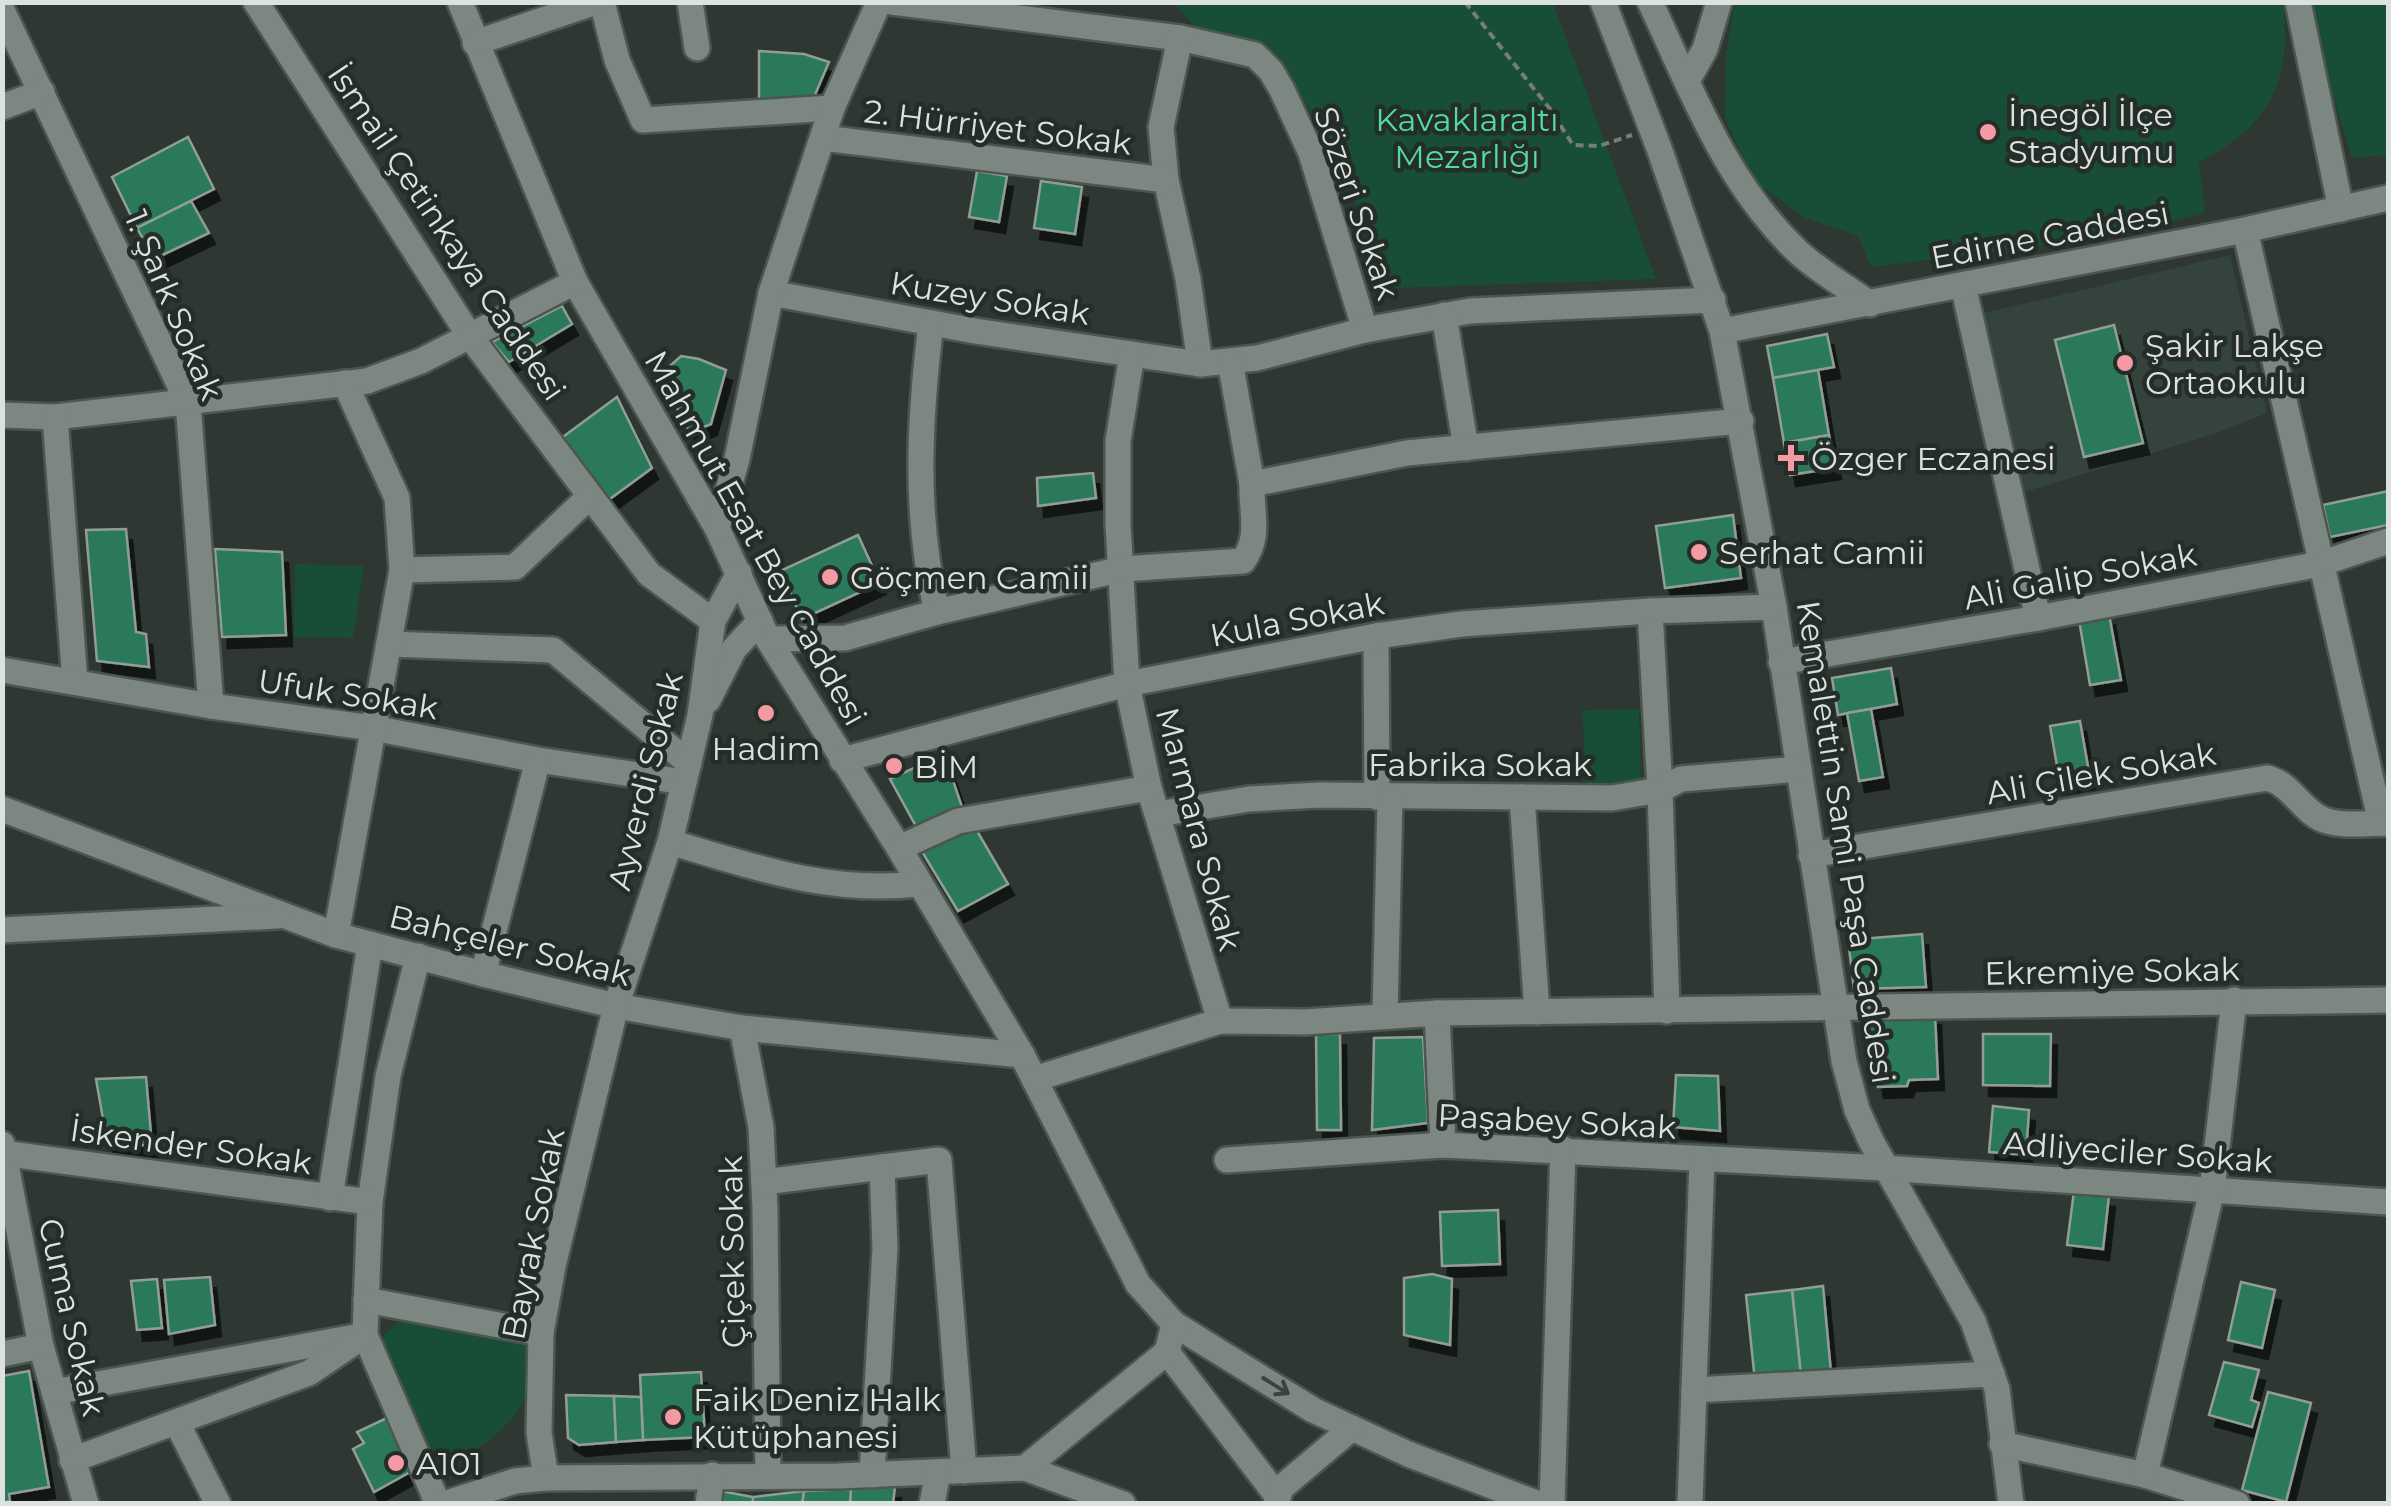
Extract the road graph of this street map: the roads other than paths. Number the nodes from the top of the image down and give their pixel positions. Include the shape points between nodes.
1 (256, 2) edge
2 (460, 2) edge
3 (599, 2) edge
4 (690, 2) edge
5 (879, 2) edge
6 (892, 2) edge
7 (1603, 2) edge
8 (1650, 2) edge
9 (1719, 2) edge
10 (2298, 2) edge
11 (2, 10) edge
12 (1180, 38) junction
13 (474, 43) junction
14 (697, 48) dead end
15 (14, 59) edge
16 (1687, 82) junction
17 (42, 92) junction
18 (2, 107) edge
19 (832, 108) junction
20 (823, 138) junction
21 (1166, 180) junction
22 (2388, 198) edge
23 (2341, 209) junction
24 (2245, 230) junction
25 (575, 282) junction
26 (1963, 285) junction
27 (771, 292) junction
28 (1713, 300) junction
29 (1870, 304) junction
30 (1444, 314) junction
31 (931, 323) junction
32 (1365, 330) junction
33 (1722, 331) junction
34 (469, 335) junction
35 (1132, 354) junction
36 (1230, 361) junction
37 (1200, 364) junction
38 (345, 383) junction
39 (188, 403) junction
40 (2, 415) edge
41 (56, 417) junction
42 (1741, 421) junction
43 (1466, 448) junction
44 (1252, 484) junction
45 (590, 496) junction
46 (717, 528) junction
47 (2388, 542) edge
48 (2320, 564) junction
49 (1122, 569) junction
50 (402, 570) junction
51 (739, 573) junction
52 (1774, 607) junction
53 (1650, 611) junction
54 (936, 612) junction
55 (2038, 618) junction
56 (712, 621) junction
57 (764, 630) junction
58 (1376, 636) junction
59 (389, 644) junction
60 (1781, 662) junction
61 (2, 670) edge
62 (76, 682) junction
63 (1128, 684) junction
64 (211, 706) junction
65 (700, 715) junction
66 (373, 728) junction
67 (538, 760) junction
68 (842, 760) junction
69 (1798, 769) junction
70 (687, 773) junction
71 (1148, 788) junction
72 (1660, 790) junction
73 (1384, 797) junction
74 (1522, 798) junction
75 (2, 809) edge
76 (1158, 814) junction
77 (2384, 823) edge
78 (670, 842) junction
79 (899, 848) junction
80 (1811, 855) junction
81 (918, 884) junction
82 (286, 916) junction
83 (2, 930) edge
84 (336, 935) junction
85 (370, 944) junction
86 (418, 956) junction
87 (483, 974) junction
88 (2234, 1000) junction
89 (2388, 1000) edge
90 (616, 1006) junction
91 (1836, 1010) junction
92 (1666, 1011) junction
93 (1537, 1012) junction
94 (1436, 1013) junction
95 (1386, 1016) junction
96 (1220, 1021) junction
97 (742, 1028) junction
98 (1022, 1056) junction
99 (1034, 1079) junction
100 (2, 1144) edge
101 (1443, 1144) junction
102 (1563, 1149) junction
103 (3, 1153) edge
104 (1227, 1160) dead end
105 (1702, 1160) junction
106 (882, 1167) junction
107 (1884, 1168) junction
108 (764, 1182) junction
109 (2212, 1190) junction
110 (330, 1198) junction
111 (370, 1202) junction
112 (2388, 1202) edge
113 (366, 1300) junction
114 (1184, 1330) junction
115 (541, 1332) junction
116 (365, 1335) junction
117 (41, 1346) junction
118 (1167, 1352) junction
119 (2, 1354) edge
120 (1992, 1374) junction
121 (1694, 1390) junction
122 (54, 1392) junction
123 (176, 1424) junction
124 (1352, 1428) junction
125 (2002, 1444) junction
126 (72, 1460) junction
127 (1026, 1468) junction
128 (951, 1471) junction
129 (712, 1475) junction
130 (872, 1475) junction
131 (2145, 1475) junction
132 (768, 1476) junction
133 (533, 1487) edge
134 (1277, 1500) edge
135 (85, 1503) edge
136 (218, 1504) edge
137 (441, 1504) edge
138 (708, 1504) edge
139 (932, 1504) edge
140 (1123, 1504) edge
141 (1540, 1504) edge
142 (1552, 1504) edge
143 (1690, 1504) edge
144 (2011, 1504) edge
145 (2237, 1504) edge

1 - 34 street, İsmail Çetinkaya Caddesi
2 - 13 street, Mahmut Esat Bey Caddesi
3 - 13 street
3 - 19 street via 643,120
4 - 14 street
5 - 19 street
6 - 12 street, Sözeri Sokak
7 - 28 street, Kemalettin Sami Paşa Caddesi
8 - 16 street
9 - 16 street
10 - 23 street
11 - 15 street, 1. Şark Sokak
12 - 21 street via 1160,127
12 - 32 street, Sözeri Sokak via 1255,56 1271,71 1311,153
13 - 25 street, Mahmut Esat Bey Caddesi
15 - 17 street, 1. Şark Sokak
16 - 29 street via 1725,162 1770,223
17 - 18 street
17 - 39 street, 1. Şark Sokak
19 - 20 street
20 - 21 street, 2. Hürriyet Sokak
20 - 27 street
21 - 37 street
22 - 23 street, Edirne Caddesi
23 - 24 street, Edirne Caddesi
24 - 26 street, Edirne Caddesi
24 - 48 street
25 - 34 street
25 - 46 street, Mahmut Esat Bey Caddesi
26 - 29 street, Edirne Caddesi
26 - 55 street
27 - 31 street, Kuzey Sokak
27 - 46 street via 738,459
28 - 30 street, Kuzey Sokak
28 - 33 street, Kemalettin Sami Paşa Caddesi
29 - 33 street, Edirne Caddesi
30 - 32 street, Kuzey Sokak
30 - 43 street
31 - 35 street, Kuzey Sokak
31 - 54 street via 920,497
32 - 36 street, Kuzey Sokak
33 - 42 street, Kemalettin Sami Paşa Caddesi
34 - 38 street via 421,361
34 - 45 street, İsmail Çetinkaya Caddesi
35 - 37 street, Kuzey Sokak
35 - 49 street, Marmara Sokak via 1118,441
36 - 37 street, Kuzey Sokak
36 - 44 street
38 - 39 street
38 - 50 street via 397,498
39 - 41 street
39 - 64 street, 1. Şark Sokak
40 - 41 street
41 - 62 street
42 - 43 street
42 - 52 street, Kemalettin Sami Paşa Caddesi
43 - 44 street
44 - 49 street via 1256,534 1243,561
45 - 50 street via 515,567
45 - 56 street, İsmail Çetinkaya Caddesi via 648,574
46 - 51 street, Mahmut Esat Bey Caddesi
47 - 48 street, Ali Galip Sokak
48 - 55 street, Ali Galip Sokak
48 - 77 street
49 - 54 street
49 - 63 street, Marmara Sokak
50 - 59 street
51 - 56 street, Ayverdi Sokak
51 - 57 street, Mahmut Esat Bey Caddesi
52 - 53 street, Kula Sokak
52 - 60 street, Kemalettin Sami Paşa Caddesi
53 - 58 street, Kula Sokak
53 - 72 street
54 - 57 street via 845,638
55 - 60 street, Ali Galip Sokak
56 - 65 street, Ayverdi Sokak
57 - 65 street via 734,649
57 - 68 street, Mahmut Esat Bey Caddesi
58 - 63 street, Kula Sokak
58 - 73 street
59 - 66 street
59 - 70 street via 553,650
60 - 69 street, Kemalettin Sami Paşa Caddesi
61 - 62 street, Ufuk Sokak
62 - 64 street, Ufuk Sokak
63 - 68 street, Kula Sokak
63 - 71 street, Marmara Sokak
64 - 66 street, Ufuk Sokak
65 - 70 street, Ayverdi Sokak
66 - 67 street, Ufuk Sokak
66 - 84 street
67 - 70 street, Ufuk Sokak
67 - 87 street
68 - 79 street, Mahmut Esat Bey Caddesi
69 - 72 street, Fabrika Sokak via 1680,778
69 - 80 street, Kemalettin Sami Paşa Caddesi
70 - 78 street, Ayverdi Sokak
71 - 76 street, Marmara Sokak
71 - 79 street via 958,821
72 - 74 street, Fabrika Sokak via 1612,798
72 - 92 street
73 - 74 street, Fabrika Sokak
73 - 76 street, Fabrika Sokak via 1249,799
73 - 95 street
74 - 93 street
75 - 82 street, Bahçeler Sokak
76 - 96 street, Marmara Sokak
77 - 80 street, Ali Çilek Sokak via 2322,819 2282,782 2267,778
78 - 81 street via 787,876 874,888
78 - 90 street, Ayverdi Sokak
79 - 81 street, Mahmut Esat Bey Caddesi
80 - 91 street, Kemalettin Sami Paşa Caddesi
81 - 98 street, Mahmut Esat Bey Caddesi
82 - 83 street
82 - 84 street, Bahçeler Sokak
84 - 85 street, Bahçeler Sokak
85 - 86 street, Bahçeler Sokak
85 - 110 street
86 - 87 street, Bahçeler Sokak
86 - 111 street via 388,1076
87 - 90 street, Bahçeler Sokak
88 - 89 street, Ekremiye Sokak
88 - 91 street, Ekremiye Sokak
88 - 109 street
90 - 97 street, Bahçeler Sokak
90 - 115 street, Bayrak Sokak
91 - 92 street, Ekremiye Sokak
91 - 107 street, Kemalettin Sami Paşa Caddesi via 1857,1110
92 - 93 street, Ekremiye Sokak
93 - 94 street, Ekremiye Sokak
94 - 95 street, Ekremiye Sokak
94 - 101 street
95 - 96 street, Ekremiye Sokak
96 - 99 street, Ekremiye Sokak
97 - 98 street, Bahçeler Sokak
97 - 108 street, Çiçek Sokak
98 - 99 street, Mahmut Esat Bey Caddesi
99 - 114 street, Mahmut Esat Bey Caddesi via 1138,1284
100 - 103 street, Cuma Sokak
101 - 102 street, Paşabey Sokak
101 - 104 street, Paşabey Sokak
102 - 105 street, Paşabey Sokak
102 - 142 street
103 - 110 street, İskender Sokak
103 - 117 street, Cuma Sokak
105 - 107 street, Paşabey Sokak
105 - 121 street
106 - 108 street
106 - 128 street via 939,1160
106 - 130 street via 885,1248
107 - 109 street, Adliyeciler Sokak
107 - 120 street, Kemalettin Sami Paşa Caddesi via 1973,1321
108 - 132 street, Çiçek Sokak
109 - 112 street, Adliyeciler Sokak
109 - 131 street
110 - 111 street, İskender Sokak
111 - 113 street
113 - 115 street
113 - 116 street
114 - 118 street
114 -> 124 street, Mahmut Esat Bey Caddesi
115 - 133 street, Bayrak Sokak
116 - 122 street
116 - 123 street via 309,1373
116 - 137 street
117 - 119 street
117 - 122 street, Cuma Sokak
118 - 127 street
118 - 134 street
120 - 121 street
120 - 125 street, Kemalettin Sami Paşa Caddesi
121 - 143 street
122 - 126 street, Cuma Sokak
123 - 126 street
123 - 136 street
124 - 134 street via 1281,1488
124 - 141 street, Mahmut Esat Bey Caddesi
125 - 131 street
125 - 144 street, Kemalettin Sami Paşa Caddesi
126 - 135 street, Cuma Sokak
127 - 128 street
127 - 140 street
128 - 130 street
128 - 139 street
129 - 132 street
129 - 133 street
129 - 138 street
130 - 132 street
131 - 145 street
133 - 137 street via 473,1492

